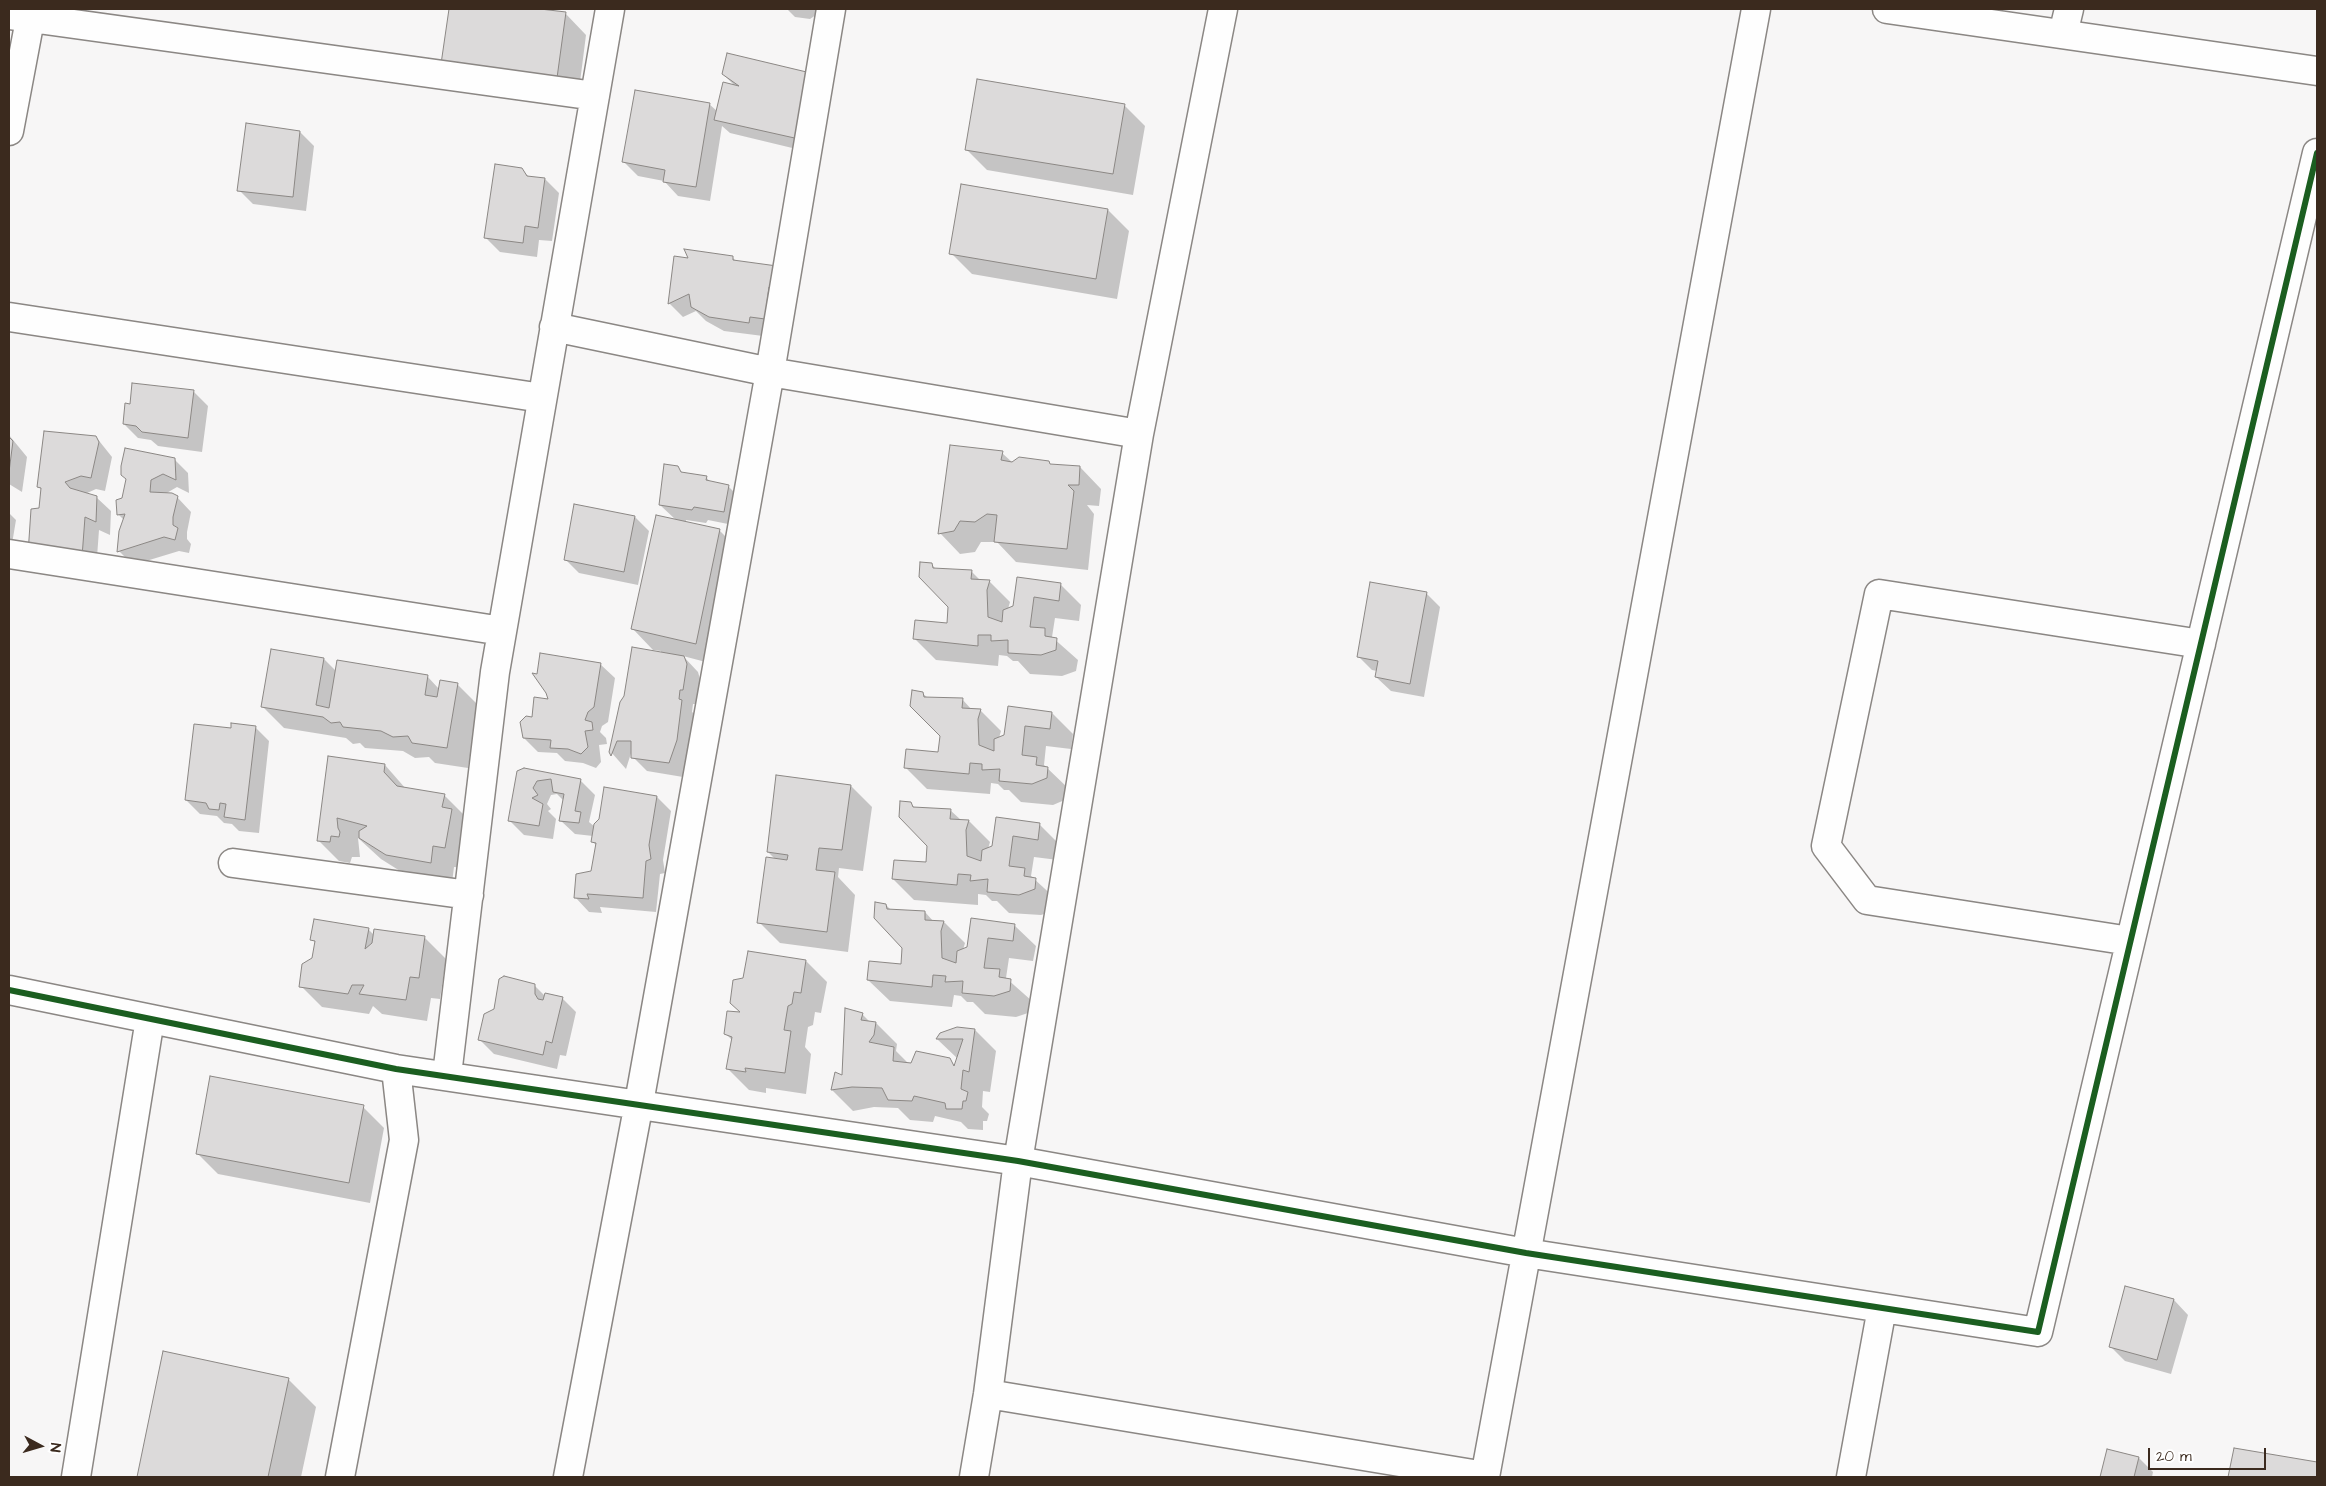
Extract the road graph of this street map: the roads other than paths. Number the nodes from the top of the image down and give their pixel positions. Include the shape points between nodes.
1 (610, 9) edge
2 (831, 9) edge
3 (1223, 9) edge
4 (1756, 9) edge
5 (1887, 9) edge
6 (24, 14) edge
7 (2066, 22) edge
8 (2317, 71) edge
9 (595, 96) junction
10 (9, 131) edge
11 (2317, 153) edge
12 (9, 316) edge
13 (554, 327) junction
14 (770, 372) junction
15 (542, 398) junction
16 (1139, 434) junction
17 (9, 554) edge
18 (502, 631) junction
19 (2201, 644) junction
20 (233, 863) dead end
21 (469, 895) junction
22 (2130, 941) junction
23 (9, 990) edge
24 (150, 1019) junction
25 (396, 1069) junction
26 (447, 1075) junction
27 (639, 1103) junction
28 (1018, 1161) junction
29 (1526, 1253) junction
30 (1882, 1308) junction
31 (988, 1394) junction
32 (76, 1477) edge
33 (340, 1477) edge
34 (568, 1477) edge
35 (974, 1477) edge
36 (1485, 1477) edge
37 (1851, 1477) edge

1 - 9 street
2 - 14 street
3 - 16 street
4 - 29 street
5 - 7 street
6 - 9 street
6 - 10 street
7 - 8 street
9 - 13 street
11 - 19 street
12 - 15 street
13 - 14 street
13 - 15 street
14 - 16 street
14 - 27 street
15 - 18 street
16 - 28 street
17 - 18 street
18 - 21 street
19 - 22 street
19 - 22 street via 1878,594 1826,846 1867,900
20 - 21 street
21 - 26 street
22 - 30 street via 2038,1332
23 - 24 street
24 - 25 street
24 - 32 street
25 - 26 street
25 - 33 street via 404,1140
26 - 27 street
27 - 28 street
27 - 34 street
28 - 29 street
28 - 31 street
29 - 30 street
29 - 36 street
30 - 37 street
31 - 35 street
31 - 36 street

